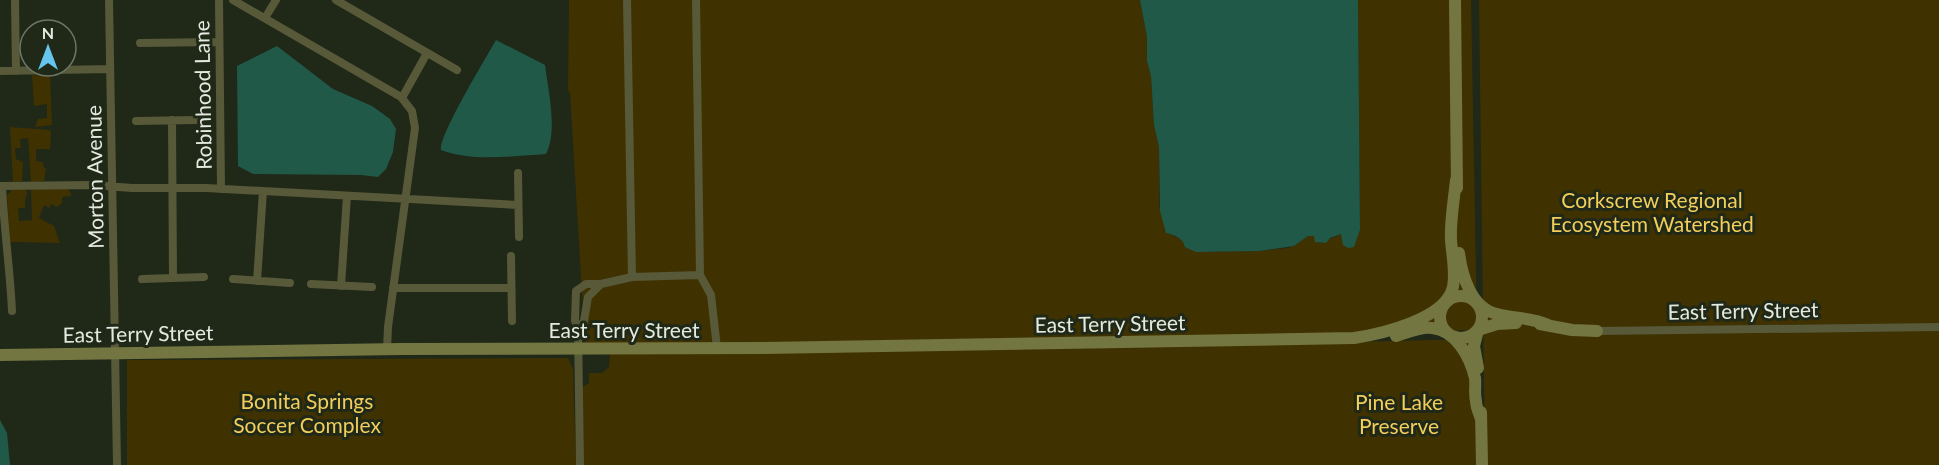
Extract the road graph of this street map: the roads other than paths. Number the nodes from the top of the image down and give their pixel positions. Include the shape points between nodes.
1 (15, 0) edge
2 (109, 0) edge
3 (219, 0) edge
4 (233, 0) edge
5 (276, 0) edge
6 (336, 0) edge
7 (627, 0) edge
8 (696, 0) edge
9 (1455, 0) edge
10 (265, 18) junction
11 (140, 42) dead end
12 (218, 42) junction
13 (427, 53) junction
14 (110, 69) junction
15 (458, 70) dead end
16 (0, 71) edge
17 (16, 71) junction
18 (402, 98) junction
19 (172, 120) junction
20 (196, 120) dead end
21 (136, 121) dead end
22 (518, 173) dead end
23 (1456, 180) junction
24 (112, 185) junction
25 (1, 186) edge
26 (172, 188) junction
27 (221, 189) junction
28 (262, 191) junction
29 (347, 196) junction
30 (405, 200) junction
31 (518, 205) junction
32 (519, 237) dead end
33 (511, 256) dead end
34 (700, 276) junction
35 (204, 277) dead end
36 (632, 277) junction
37 (173, 278) junction
38 (142, 279) dead end
39 (233, 279) dead end
40 (257, 281) junction
41 (290, 283) dead end
42 (311, 284) dead end
43 (601, 284) junction
44 (584, 285) junction
45 (341, 286) junction
46 (372, 287) dead end
47 (393, 288) junction
48 (511, 288) junction
49 (593, 293) junction
50 (1445, 303) junction
51 (1479, 305) junction
52 (12, 310) dead end
53 (512, 321) dead end
54 (1548, 325) junction
55 (1939, 327) edge
56 (578, 328) junction
57 (1478, 330) junction
58 (1597, 331) joint
59 (1449, 334) junction
60 (1249, 340) junction
61 (717, 348) junction
62 (387, 349) junction
63 (577, 349) junction
64 (116, 353) junction
65 (0, 355) edge
66 (1481, 415) junction
67 (117, 465) edge
68 (580, 465) edge
69 (1482, 465) edge

1 - 17 street
2 - 14 street, Morton Avenue
3 - 12 street, Robinhood Lane
4 - 10 street
5 - 10 street
6 - 13 street
7 - 36 street
8 - 34 street
9 - 23 street
10 - 18 street
11 - 12 street
12 - 27 street, Robinhood Lane
13 - 15 street
13 - 18 street
14 - 17 street
14 - 24 street, Morton Avenue
16 - 17 street
18 - 30 street via 412,111 415,128
19 - 20 street
19 - 21 street
19 - 26 street
22 - 31 street
23 - 50 street via 1451,225 1453,288
23 - 51 street via 1461,267 1468,289
24 - 25 street
24 - 26 street
24 - 64 street, Morton Avenue
25 - 52 street
26 - 27 street
26 - 37 street
27 - 28 street
28 - 29 street
28 - 40 street
29 - 30 street
29 - 45 street
30 - 31 street
30 - 47 street
31 - 32 street
33 - 48 street
34 - 36 street
34 - 61 street via 711,295
35 - 37 street
36 - 43 street
37 - 38 street
39 - 40 street
40 - 41 street
42 - 45 street
43 - 44 street
43 - 49 street
44 - 49 street
44 - 56 street via 576,291
45 - 46 street
47 - 48 street
47 - 62 street
48 - 53 street
49 - 56 street via 588,297 584,321
50 - 51 street via 1461,295
50 - 59 street via 1440,319
50 - 60 street, East Terry Street via 1420,319 1372,335
51 - 54 street, East Terry Street via 1494,314
51 - 57 street via 1482,318
54 - 57 street, East Terry Street via 1505,323
54 - 58 street, East Terry Street
55 - 58 street, East Terry Street
56 - 63 street
57 - 59 street via 1467,337
57 - 66 street via 1474,346
59 - 60 street, East Terry Street via 1427,328 1358,344
59 - 66 street via 1471,363
60 - 61 street, East Terry Street
61 - 63 street, East Terry Street
62 - 63 street, East Terry Street
62 - 64 street, East Terry Street
63 - 68 street
64 - 65 street, East Terry Street
64 - 67 street, Morton Avenue
66 - 69 street

